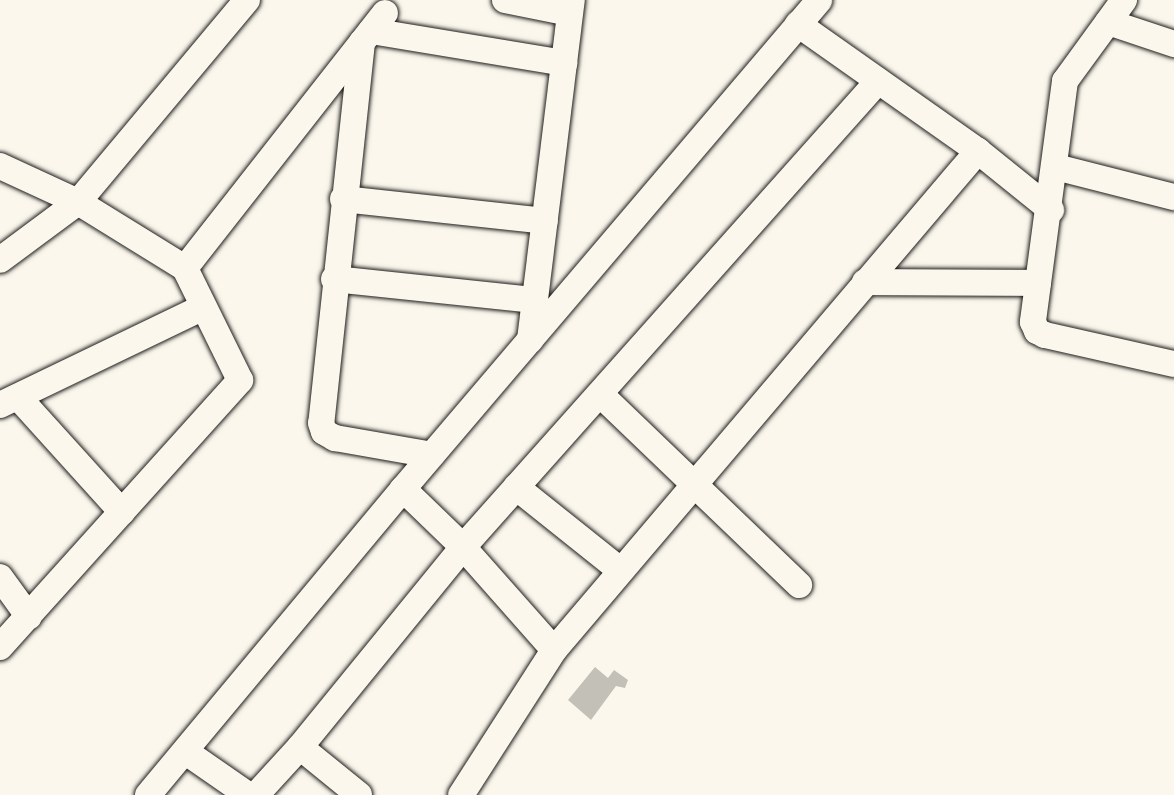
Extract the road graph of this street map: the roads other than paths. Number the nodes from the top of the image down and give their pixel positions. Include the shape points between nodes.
1 (247, 0) edge
2 (505, 0) edge
3 (819, 0) edge
4 (1124, 0) edge
5 (571, 7) edge
6 (376, 17) edge
7 (1108, 22) junction
8 (798, 24) junction
9 (1174, 44) edge
10 (564, 63) junction
11 (878, 81) junction
12 (978, 151) junction
13 (0, 166) edge
14 (1056, 167) junction
15 (1174, 197) edge
16 (343, 199) junction
17 (78, 202) junction
18 (1051, 210) junction
19 (545, 221) junction
20 (0, 260) edge
21 (185, 268) junction
22 (334, 279) junction
23 (865, 282) junction
24 (1038, 283) junction
25 (535, 300) junction
26 (204, 307) junction
27 (530, 340) junction
28 (1174, 364) edge
29 (600, 394) junction
30 (9, 401) edge
31 (432, 455) junction
32 (693, 483) junction
33 (516, 487) junction
34 (403, 489) junction
35 (122, 512) junction
36 (463, 547) junction
37 (620, 570) junction
38 (0, 577) edge
39 (799, 585) dead end
40 (29, 617) junction
41 (0, 647) edge
42 (554, 650) junction
43 (300, 747) junction
44 (186, 752) junction
45 (148, 795) edge
46 (248, 795) edge
47 (256, 795) edge
48 (359, 795) edge
49 (461, 795) edge

1 - 17 street
2 - 5 street
3 - 8 street
4 - 7 street
5 - 10 street
6 - 10 street
6 - 16 street
6 - 21 street
7 - 9 street
7 - 14 street via 1065,81
8 - 11 street
8 - 27 street
10 - 19 street
11 - 12 street
11 - 29 street
12 - 18 street
12 - 23 street
13 - 17 street
14 - 15 street
14 - 18 street
16 - 19 street
16 - 22 street
17 - 20 street
17 - 21 street
18 - 24 street
19 - 25 street
21 - 26 street
22 - 25 street
22 - 31 street via 324,432
23 - 24 street
23 - 32 street
24 - 28 street via 1033,310 1037,331
25 - 27 street
26 - 30 street
26 - 35 street via 240,380
27 - 31 street
29 - 32 street
29 - 33 street
30 - 35 street
31 - 34 street
32 - 37 street
32 - 39 street
33 - 36 street
33 - 37 street
34 - 36 street
34 - 44 street
35 - 40 street
36 - 42 street
36 - 43 street
37 - 42 street
38 - 40 street
40 - 41 street
42 - 49 street
43 - 47 street
43 - 48 street
44 - 45 street
44 - 46 street

